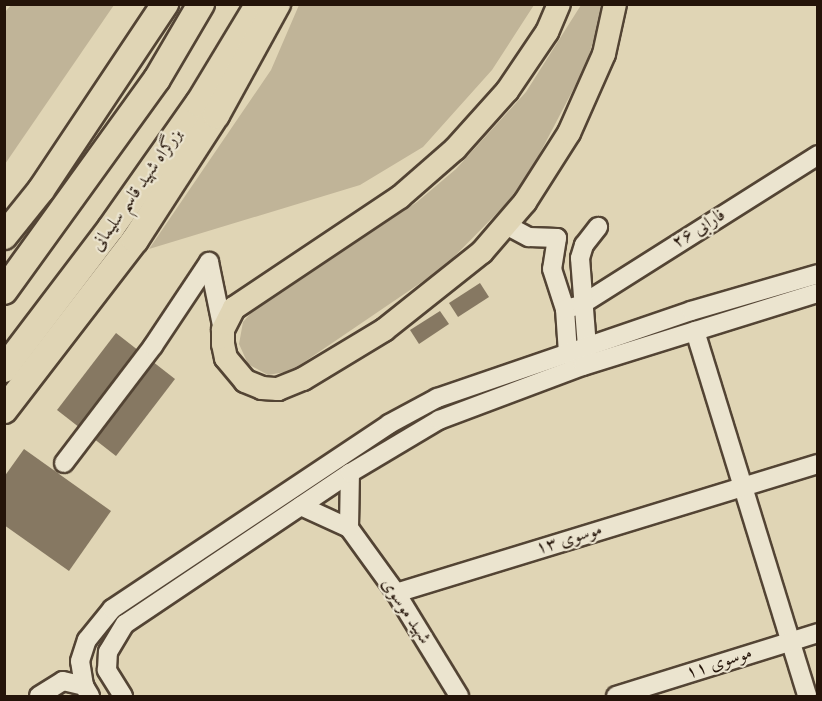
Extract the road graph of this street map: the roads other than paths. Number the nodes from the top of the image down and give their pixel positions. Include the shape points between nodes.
1 (165, 4) edge
2 (201, 4) edge
3 (259, 4) edge
4 (277, 4) edge
5 (559, 4) edge
6 (615, 4) edge
7 (818, 155) edge
8 (506, 225) junction
9 (598, 227) dead end
10 (4, 236) edge
11 (818, 274) edge
12 (4, 291) edge
13 (818, 293) edge
14 (573, 307) junction
15 (223, 330) junction
16 (695, 331) junction
17 (587, 347) junction
18 (568, 353) junction
19 (583, 366) junction
20 (4, 369) edge
21 (4, 410) edge
22 (64, 463) dead end
23 (818, 464) edge
24 (350, 473) junction
25 (742, 486) junction
26 (301, 506) junction
27 (349, 528) junction
28 (396, 593) junction
29 (818, 633) edge
30 (789, 641) junction
31 (87, 691) edge
32 (39, 696) edge
33 (123, 696) edge
34 (459, 696) edge
35 (615, 696) edge
36 (807, 696) edge

1 - 10 highway via 41,190
2 - 12 highway via 157,79
3 - 20 highway, بزرگراه شهید قاسم سلیمانی via 192,113
4 - 21 highway via 216,115 135,240
5 - 15 main road via 547,32 507,91 455,149 400,197 242,300 227,318
6 - 8 main road via 604,54 568,133
7 - 14 street, فارابی ۲۶
8 - 14 street via 530,237 557,238 552,269
8 - 15 main road via 482,252 384,330 287,387 262,388 234,371 226,358
9 - 14 street via 584,245
11 - 17 street
13 - 16 street
14 - 17 street
14 - 18 street
15 - 22 street via 209,261 153,346
16 - 19 street
16 - 25 street
17 - 18 street
17 - 19 street
18 - 19 street
18 - 31 street via 437,398 389,424 112,609 87,640 80,661
19 - 24 street via 439,420
23 - 25 street, موسوی ۱۳
24 - 26 street
24 - 27 street
25 - 28 street, موسوی ۱۳
25 - 30 street
26 - 27 street
26 - 33 street via 125,624 108,652 107,670
27 - 28 street, شهید موسوی
28 - 34 street, شهید موسوی
29 - 30 street, موسوی ۱۱
30 - 35 street, موسوی ۱۱
30 - 36 street
31 - 32 street via 63,681

